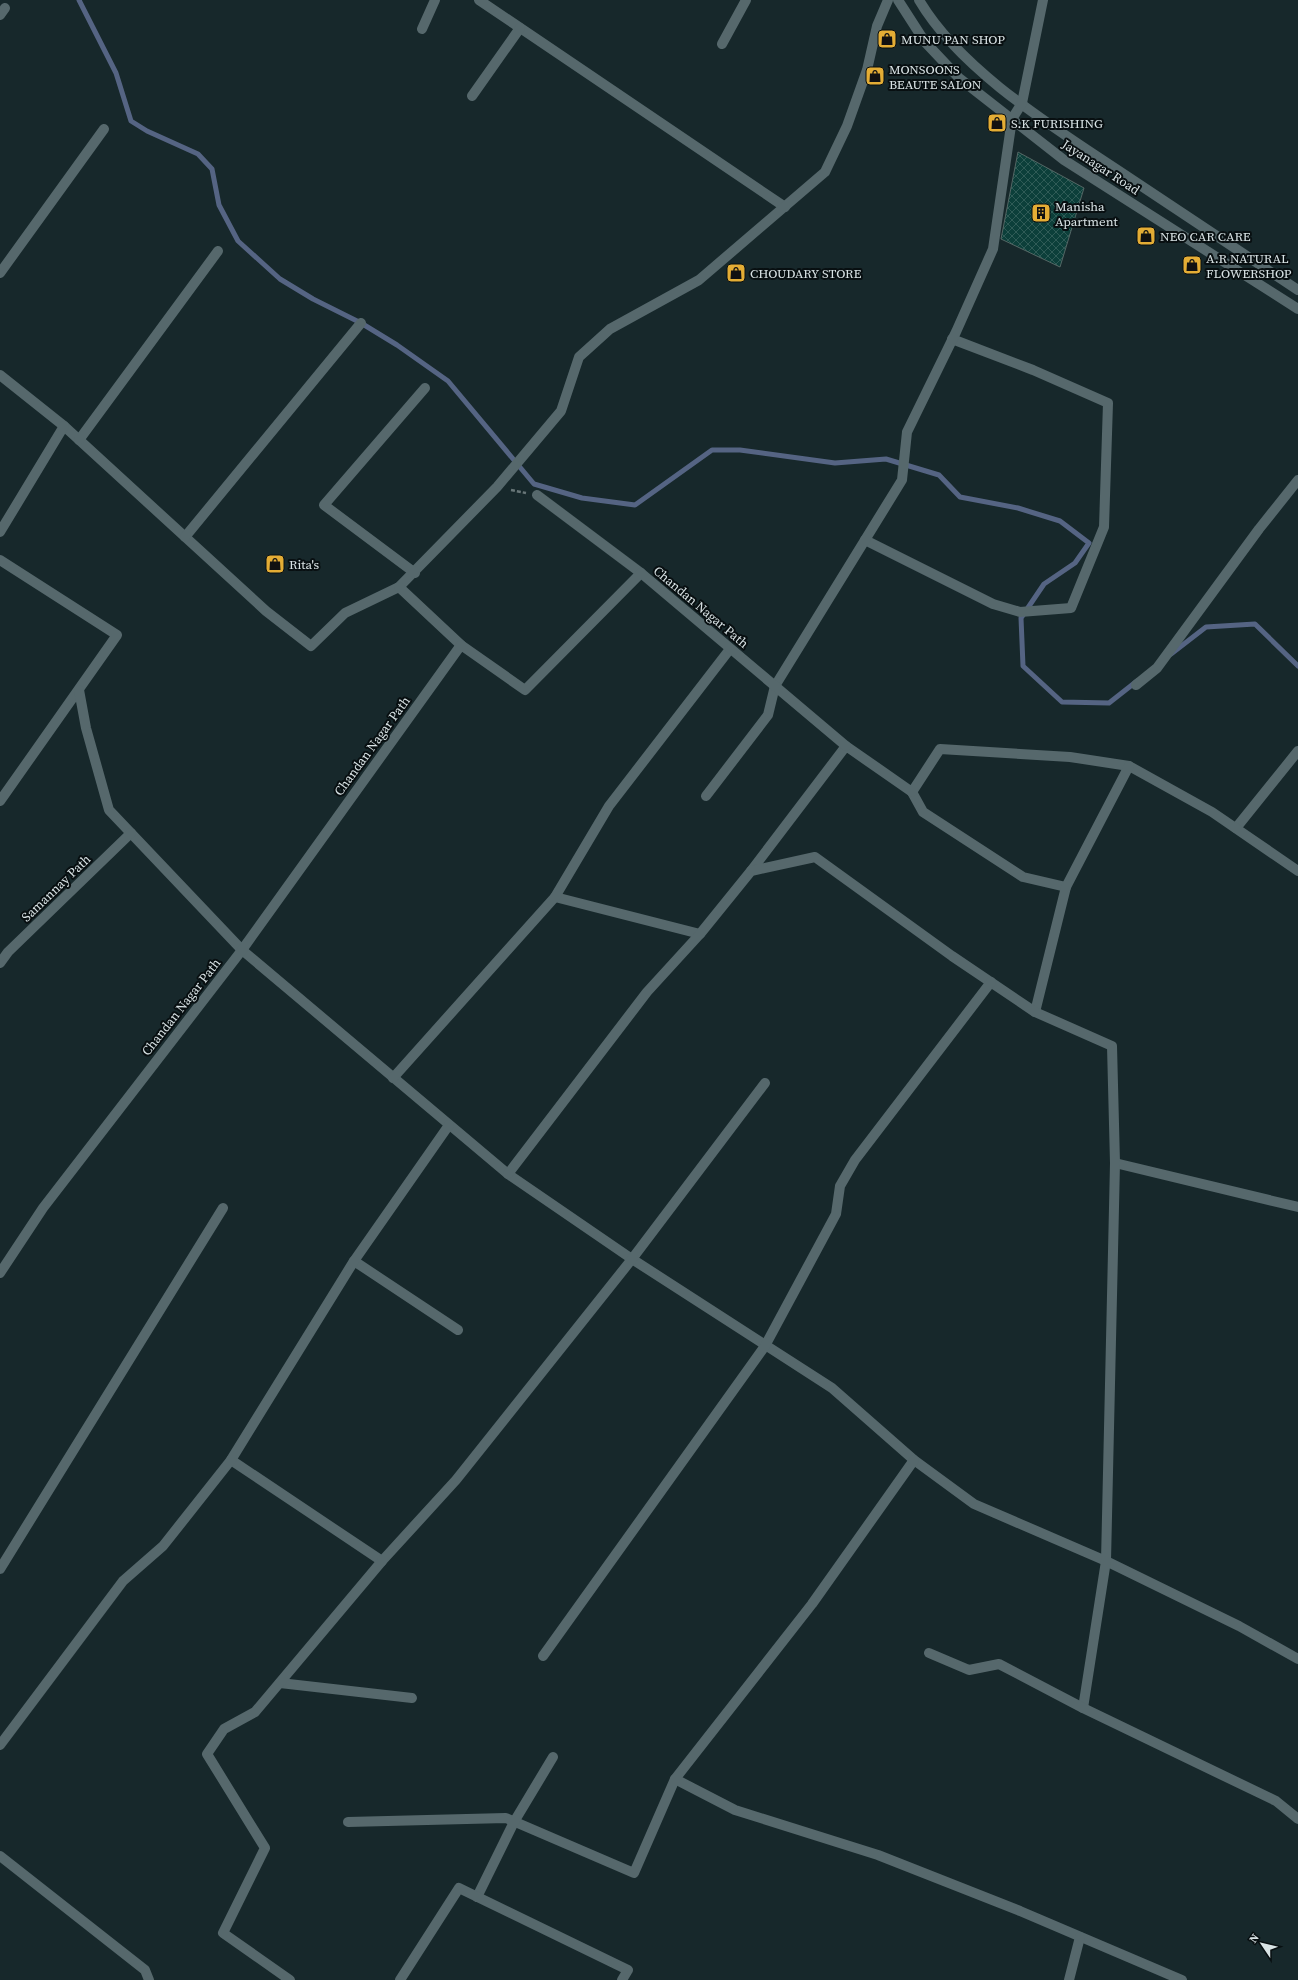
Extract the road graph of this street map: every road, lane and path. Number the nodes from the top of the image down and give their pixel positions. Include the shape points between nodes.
1 (436, 0) edge
2 (479, 0) edge
3 (746, 0) edge
4 (888, 0) edge
5 (898, 0) edge
6 (919, 0) edge
7 (1043, 0) edge
8 (520, 28) junction
9 (422, 29) dead end
10 (722, 44) dead end
11 (472, 96) dead end
12 (1022, 104) junction
13 (1012, 119) junction
14 (104, 129) dead end
15 (785, 207) junction
16 (218, 252) dead end
17 (0, 273) edge
18 (1298, 290) edge
19 (1298, 309) edge
20 (361, 323) dead end
21 (952, 339) junction
22 (0, 375) edge
23 (425, 388) dead end
24 (64, 426) junction
25 (79, 440) junction
26 (1298, 480) edge
27 (497, 487) junction
28 (537, 495) joint
29 (0, 532) edge
30 (185, 537) junction
31 (865, 540) junction
32 (0, 560) edge
33 (415, 573) junction
34 (641, 573) junction
35 (399, 587) junction
36 (461, 645) junction
37 (730, 649) junction
38 (1136, 685) dead end
39 (775, 686) junction
40 (79, 690) junction
41 (846, 746) junction
42 (1298, 751) edge
43 (1129, 766) junction
44 (912, 792) junction
45 (706, 796) dead end
46 (0, 802) edge
47 (1236, 828) junction
48 (131, 833) junction
49 (751, 871) junction
50 (1298, 871) edge
51 (1066, 887) junction
52 (554, 897) junction
53 (700, 934) junction
54 (242, 950) junction
55 (0, 963) edge
56 (990, 982) junction
57 (1035, 1012) junction
58 (393, 1078) junction
59 (765, 1083) dead end
60 (450, 1125) junction
61 (1115, 1162) junction
62 (508, 1174) junction
63 (1298, 1207) edge
64 (224, 1208) dead end
65 (632, 1259) junction
66 (354, 1261) junction
67 (0, 1273) edge
68 (458, 1330) dead end
69 (765, 1346) junction
70 (231, 1460) junction
71 (914, 1460) junction
72 (382, 1561) junction
73 (1106, 1561) junction
74 (0, 1569) edge
75 (929, 1653) dead end
76 (543, 1656) dead end
77 (1298, 1659) edge
78 (280, 1683) junction
79 (412, 1698) dead end
80 (1083, 1708) junction
81 (0, 1745) edge
82 (553, 1757) dead end
83 (675, 1780) junction
84 (1298, 1820) edge
85 (348, 1822) dead end
86 (514, 1822) junction
87 (0, 1856) edge
88 (477, 1897) junction
89 (1080, 1937) junction
90 (149, 1980) edge
91 (290, 1980) edge
92 (400, 1980) edge
93 (622, 1980) edge
94 (1069, 1980) edge
95 (1182, 1980) edge

1 - 9 street
2 - 8 street
3 - 10 street
4 - 15 street via 877,26 867,70 847,126 825,172
5 - 13 street, Jayanagar Road via 925,42 954,73
6 - 12 street, Jayanagar Road via 930,20 974,66
7 - 12 street
8 - 11 street
8 - 15 street
12 - 13 street
12 - 18 street, Jayanagar Road
13 - 19 street, Jayanagar Road via 1064,160
13 - 21 street via 993,249
14 - 17 street
15 - 27 street via 699,280 610,329 579,357 561,411
16 - 25 street
20 - 30 street
21 - 31 street via 907,432 902,480
21 - 31 street via 1033,370 1108,403 1104,527 1070,608 1020,612 993,604
22 - 24 street
23 - 33 street via 324,505
24 - 25 street
24 - 29 street
25 - 30 street
26 - 38 street via 1157,668
27 - 28 path
27 - 33 street
28 - 34 street
30 - 35 street via 266,611 311,646 345,613
31 - 39 street
32 - 40 street via 117,635
33 - 35 street
34 - 36 street, Chandan Nagar Path via 525,690
34 - 37 street, Chandan Nagar Path
35 - 36 street
36 - 54 street, Chandan Nagar Path
37 - 39 street, Chandan Nagar Path
37 - 52 street via 609,806
39 - 41 street, Chandan Nagar Path
39 - 45 street via 768,715
40 - 46 street
40 - 48 street via 86,728 110,810
41 - 44 street, Chandan Nagar Path
41 - 49 street
42 - 47 street
43 - 44 street via 1070,757 940,750
43 - 47 street
43 - 51 street
44 - 51 street via 923,812 1023,877
47 - 50 street
48 - 54 street
48 - 55 street, Samannay Path via 8,952
49 - 53 street
49 - 56 street via 815,857
51 - 57 street
52 - 53 street
52 - 58 street
53 - 62 street via 647,992
54 - 58 street
54 - 67 street, Chandan Nagar Path via 43,1208
56 - 57 street
56 - 69 street via 855,1160 840,1186 836,1214
57 - 61 street via 1112,1046
58 - 60 street
59 - 65 street
60 - 62 street
60 - 66 street
61 - 63 street
61 - 73 street
62 - 65 street
64 - 74 street
65 - 69 street
65 - 72 street via 456,1480
66 - 68 street
66 - 70 street
69 - 71 street via 832,1388
69 - 76 street
70 - 72 street
70 - 81 street via 163,1546 123,1581
71 - 73 street via 974,1504
71 - 83 street via 812,1604
72 - 78 street
73 - 77 street via 1239,1626
73 - 80 street
75 - 80 street via 969,1670 999,1664
78 - 79 street
78 - 91 street via 255,1712 224,1729 207,1754 265,1848 223,1933
80 - 84 street via 1276,1801
82 - 86 street
83 - 86 street via 634,1873
83 - 89 street via 735,1810 878,1855
85 - 86 street via 506,1818
86 - 88 street
87 - 90 street via 146,1970
88 - 92 street via 459,1888
88 - 93 street via 628,1970
89 - 94 street
89 - 95 street

